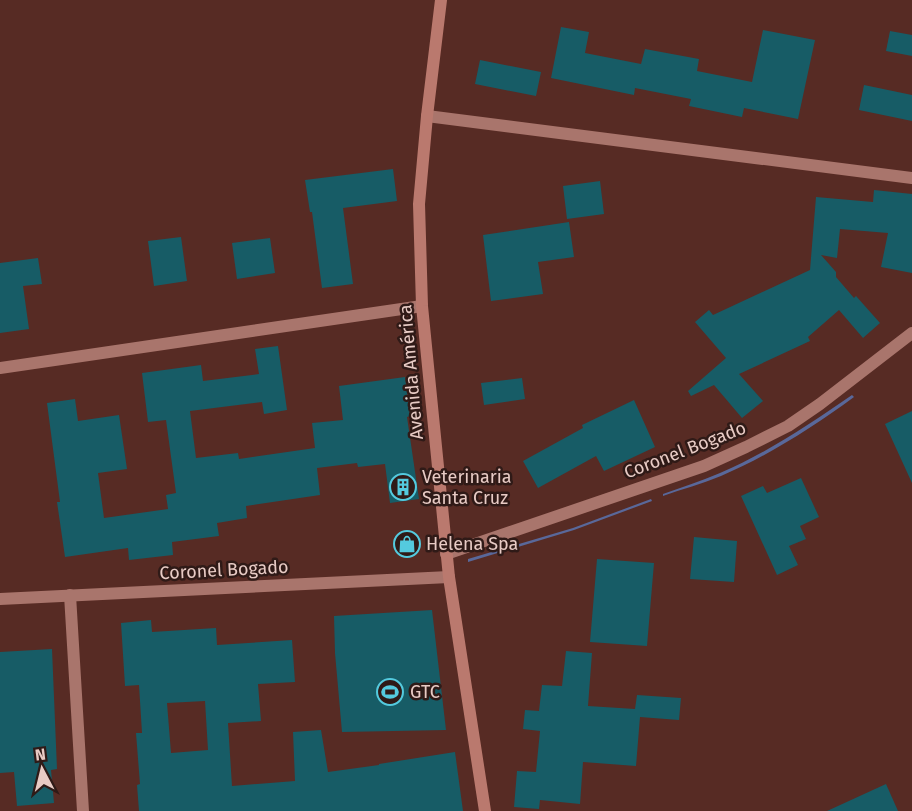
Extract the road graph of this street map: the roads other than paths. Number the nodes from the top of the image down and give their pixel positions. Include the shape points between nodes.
1 (441, 0) edge
2 (427, 116) junction
3 (912, 178) edge
4 (422, 306) junction
5 (912, 333) edge
6 (0, 368) edge
7 (446, 554) junction
8 (449, 578) junction
9 (70, 595) junction
10 (0, 599) edge
11 (83, 811) edge
12 (485, 811) edge

1 - 2 main road, Avenida América
2 - 3 street
2 - 4 main road, Avenida América via 419,204
4 - 6 street
4 - 7 main road, Avenida América
5 - 7 street, Coronel Bogado via 788,426 746,447 704,466
7 - 8 main road, Avenida América
8 - 9 street, Coronel Bogado
8 - 12 main road, Avenida América
9 - 10 street, Coronel Bogado
9 - 11 street

